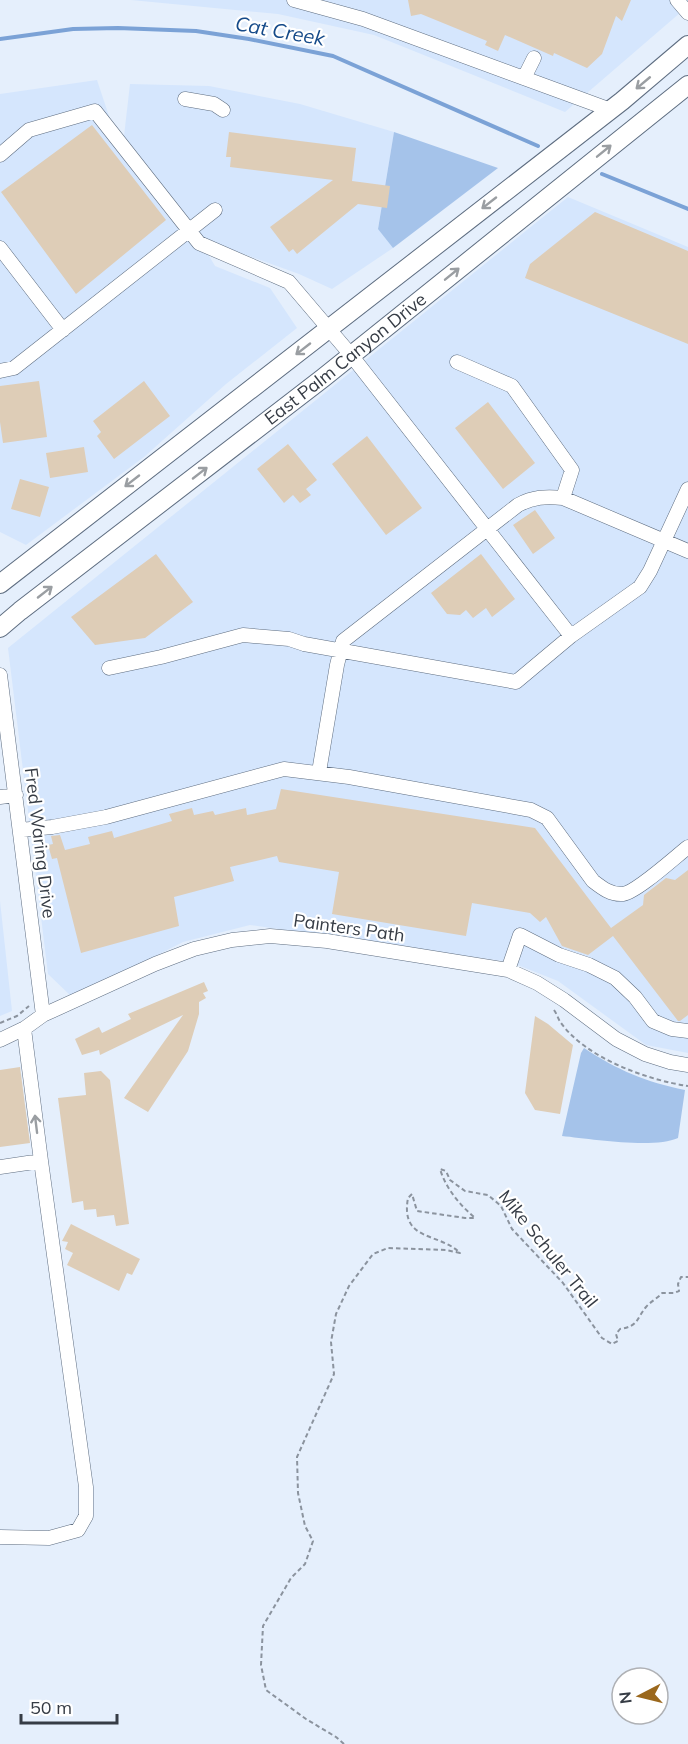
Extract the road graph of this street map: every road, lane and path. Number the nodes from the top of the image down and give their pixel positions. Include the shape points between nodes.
1 (294, 0) edge
2 (677, 0) edge
3 (688, 13) edge
4 (688, 45) edge
5 (534, 58) dead end
6 (688, 70) edge
7 (524, 78) junction
8 (688, 85) edge
9 (185, 99) dead end
10 (657, 109) junction
11 (223, 110) dead end
12 (611, 110) junction
13 (0, 154) edge
14 (215, 210) dead end
15 (189, 231) junction
16 (0, 248) edge
17 (328, 328) junction
18 (63, 330) junction
19 (351, 355) junction
20 (457, 362) dead end
21 (0, 371) edge
22 (688, 489) edge
23 (563, 498) junction
24 (487, 529) junction
25 (663, 541) junction
26 (688, 551) edge
27 (0, 584) edge
28 (0, 628) edge
29 (571, 636) junction
30 (340, 651) junction
31 (110, 668) dead end
32 (0, 675) edge
33 (319, 772) junction
34 (16, 795) junction
35 (0, 797) edge
36 (20, 830) junction
37 (688, 847) edge
38 (508, 970) junction
39 (552, 1007) dead end
40 (43, 1015) junction
41 (17, 1016) dead end
42 (0, 1023) edge
43 (24, 1029) junction
44 (688, 1031) edge
45 (0, 1040) edge
46 (688, 1065) edge
47 (688, 1086) edge
48 (41, 1161) junction
49 (0, 1167) edge
50 (688, 1277) edge
51 (0, 1537) edge
52 (344, 1744) edge

1 - 7 street via 363,19
2 - 3 street
4 -> 12 main road, East Palm Canyon Drive
5 - 7 street
6 - 10 main road
7 - 12 street
8 - 10 main road, East Palm Canyon Drive
9 - 11 street via 214,104
19 -> 10 main road, East Palm Canyon Drive
12 -> 17 main road, East Palm Canyon Drive
13 - 15 street via 29,130 95,111
14 - 15 street
15 - 17 street via 199,243 289,282
15 - 18 street
16 - 18 street
17 - 19 street
17 -> 27 main road, East Palm Canyon Drive
18 - 21 street via 14,368
19 - 24 street
28 -> 19 main road, East Palm Canyon Drive
20 - 23 street via 512,386 572,470
22 - 25 street
23 - 24 street via 530,499
23 - 25 street
24 - 29 street
24 - 30 street via 343,641
25 - 26 street
25 - 29 street via 640,587
29 - 30 street via 516,682
30 - 31 street via 289,639 243,635
30 - 33 street
32 - 34 street, Fred Waring Drive
33 - 36 street via 284,769 105,817
33 - 37 street via 531,810 547,818 594,881 613,893 624,894 635,888
34 - 35 street
34 - 36 street, Fred Waring Drive
36 - 40 street, Fred Waring Drive
38 - 40 street, Painters Path via 327,941 261,937 194,949
38 - 44 street via 520,935 615,978 653,1021
38 - 46 street, Painters Path via 564,1000 635,1049
39 - 47 path via 566,1028 600,1055 628,1070
40 - 43 street, Painters Path
41 - 42 path
43 - 45 street, Painters Path
48 -> 43 street
48 - 49 street
48 - 51 street via 86,1487 86,1516 78,1530 49,1538
50 - 52 path, Mike Schuler Trail via 681,1277 679,1291 662,1293 646,1306 631,1327 620,1329 616,1334 618,1341 612,1344 602,1338 562,1283 512,1229 501,1206 488,1195 465,1191 440,1169 462,1207 475,1218 417,1211 412,1194 408,1198 408,1221 425,1236 460,1253 388,1248 373,1254 349,1286 336,1314 331,1342 334,1374 297,1457 298,1493 305,1526 313,1541 304,1564 291,1578 263,1626 261,1665 266,1690

